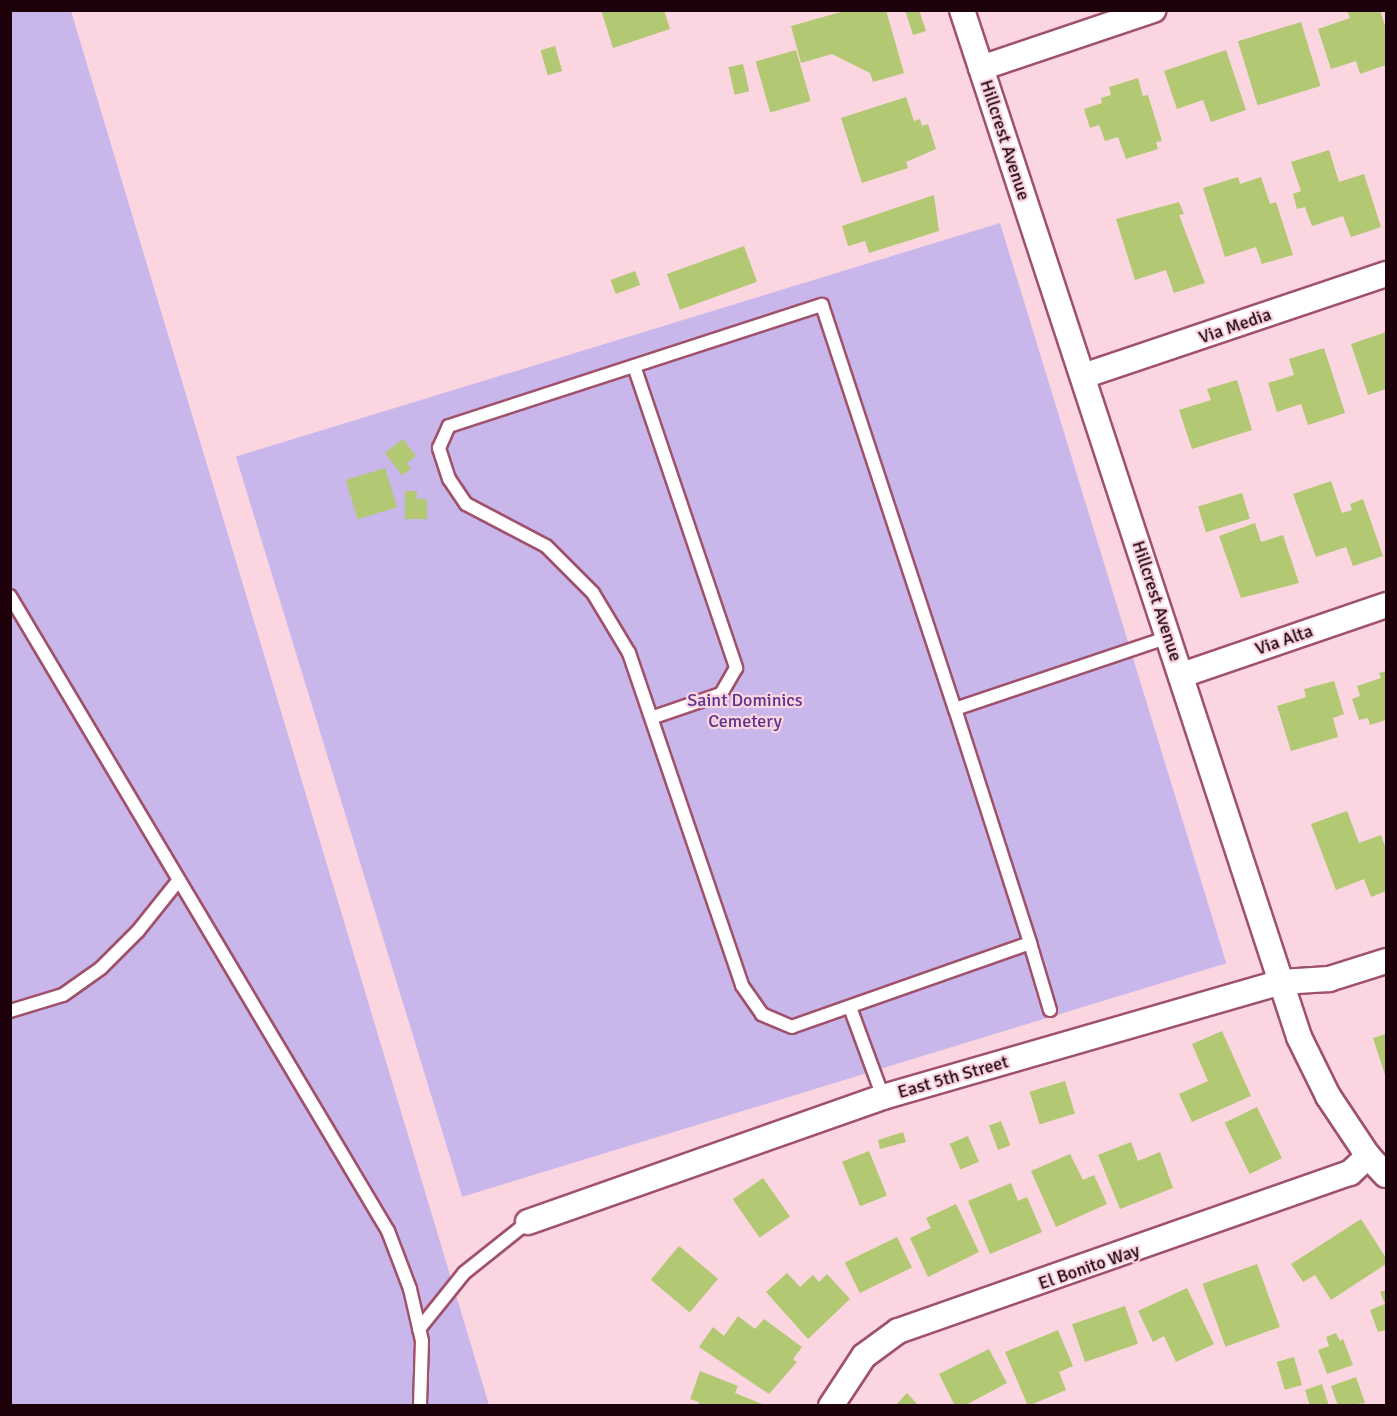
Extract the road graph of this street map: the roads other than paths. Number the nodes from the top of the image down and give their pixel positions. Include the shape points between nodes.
1 (962, 10) edge
2 (1153, 10) edge
3 (981, 68) junction
4 (1386, 274) edge
5 (634, 366) junction
6 (1083, 376) junction
7 (10, 596) edge
8 (1386, 605) edge
9 (1169, 637) junction
10 (1182, 675) junction
11 (955, 709) junction
12 (654, 717) junction
13 (178, 881) junction
14 (1030, 943) junction
15 (1386, 961) edge
16 (1281, 982) junction
17 (851, 1010) junction
18 (1050, 1010) dead end
19 (10, 1011) edge
20 (883, 1097) junction
21 (1368, 1156) junction
22 (1386, 1174) edge
23 (528, 1222) joint
24 (420, 1329) junction
25 (420, 1406) edge
26 (831, 1406) edge

1 - 3 street, Hillcrest Avenue
2 - 3 street
3 - 6 street, Hillcrest Avenue
4 - 6 street, Via Media
5 - 11 lane via 822,305
5 - 12 lane via 736,668 721,694
5 - 12 lane via 449,426 439,448 449,479 466,504 546,546 593,593 629,654
6 - 9 street, Hillcrest Avenue
7 - 13 lane
8 - 10 street, Via Alta
9 - 10 street, Hillcrest Avenue
9 - 11 lane
10 - 16 street, Hillcrest Avenue
11 - 14 lane
12 - 17 lane via 742,985 762,1014 792,1027
13 - 19 lane via 138,931 101,968 63,995
13 - 24 lane via 388,1231
14 - 17 lane
14 - 18 lane
15 - 16 street, East 5th Street via 1329,979
16 - 20 street, East 5th Street
16 - 21 street, Hillcrest Avenue via 1299,1037 1328,1096
17 - 20 lane
20 - 23 street, East 5th Street
21 - 22 street, Hillcrest Avenue
21 - 26 street, El Bonito Way via 1350,1173 898,1331 864,1356
23 - 24 lane via 464,1274
24 - 25 lane

